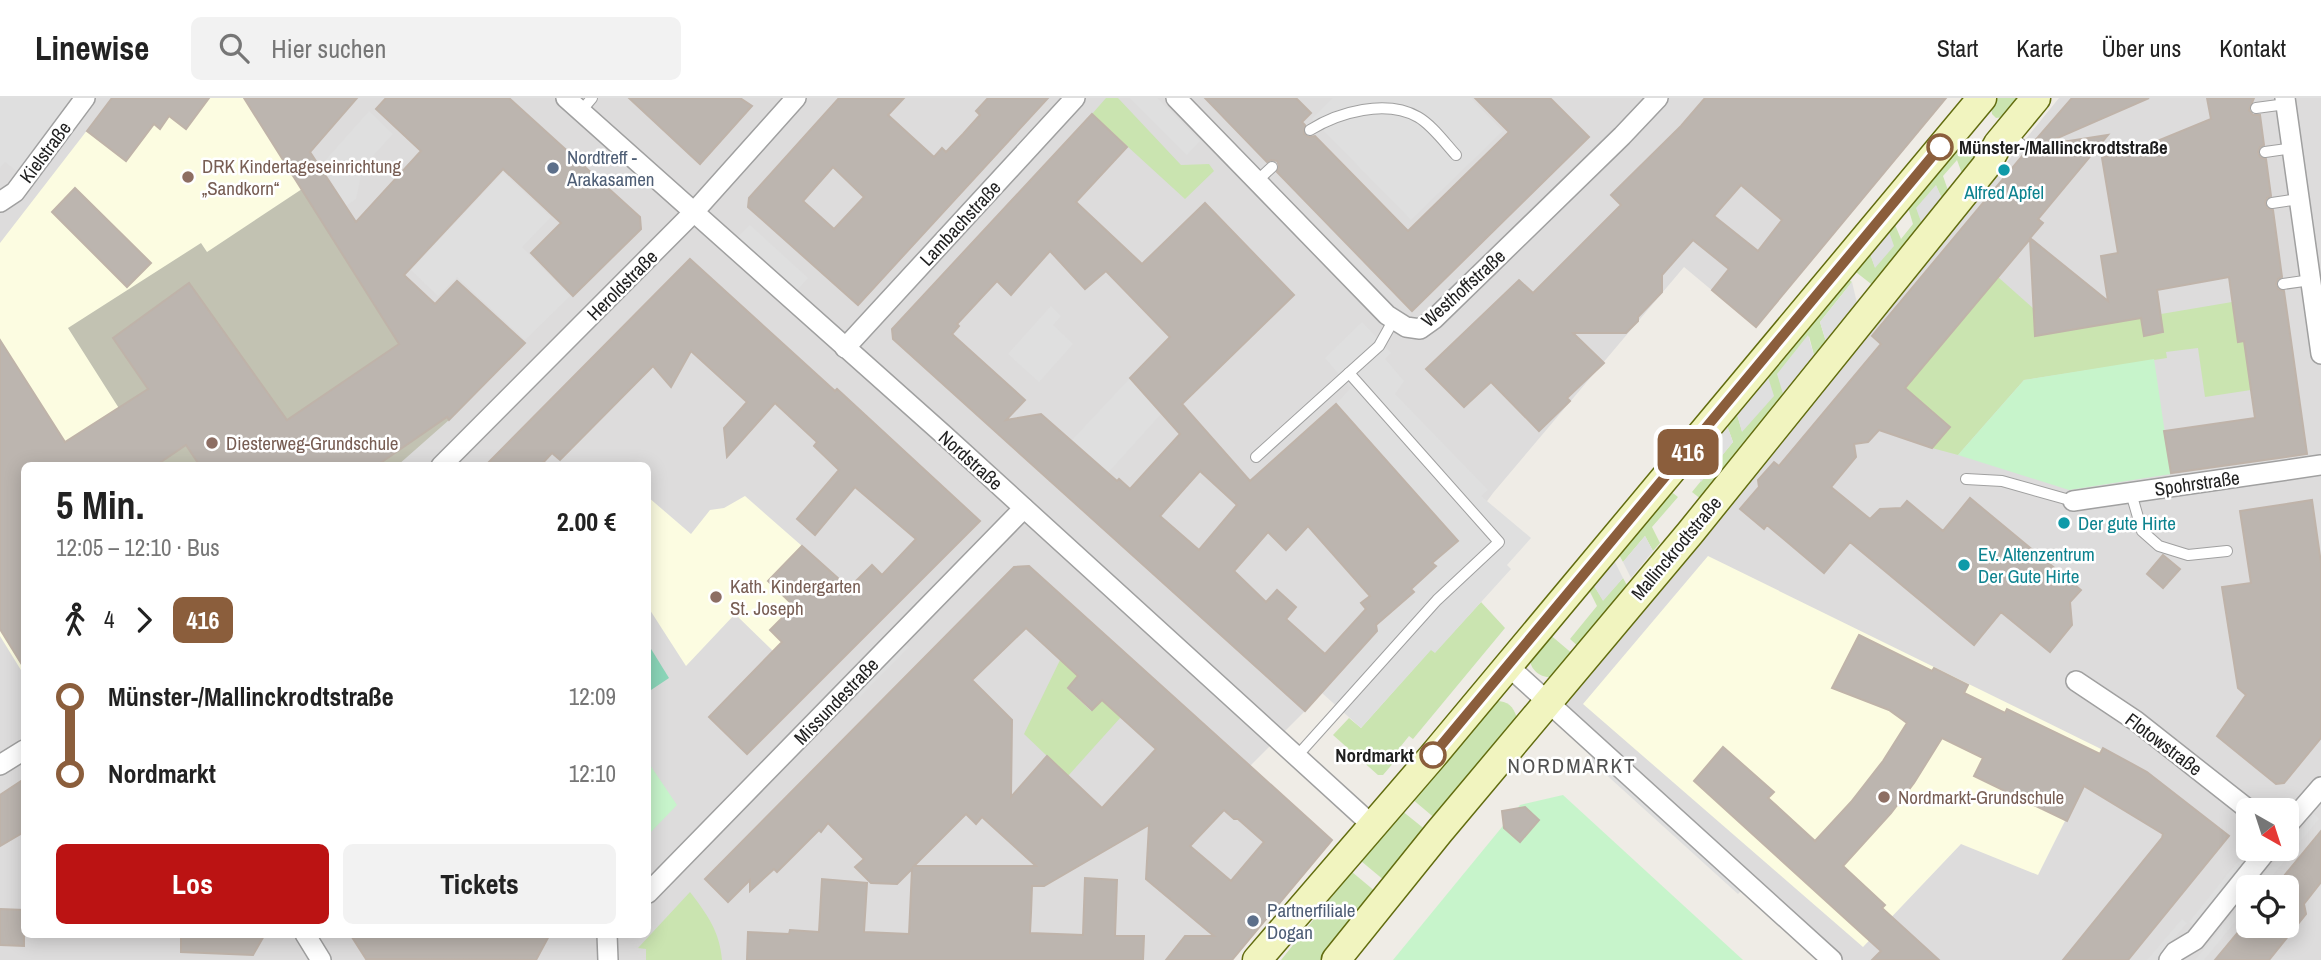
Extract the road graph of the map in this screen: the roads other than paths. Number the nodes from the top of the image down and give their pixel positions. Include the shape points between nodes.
1 (85, 98) edge
2 (796, 98) edge
3 (1075, 98) edge
4 (1176, 98) edge
5 (1658, 98) edge
6 (2036, 98) edge
7 (2285, 101) edge
8 (580, 102) edge
9 (1974, 108) edge
10 (2256, 108) dead end
11 (1310, 130) dead end
12 (2011, 142) junction
13 (2292, 148) junction
14 (2265, 152) dead end
15 (1457, 155) dead end
16 (1272, 167) dead end
17 (1257, 181) junction
18 (2299, 200) junction
19 (0, 202) edge
20 (2272, 203) dead end
21 (693, 213) junction
22 (2311, 280) junction
23 (2283, 284) dead end
24 (1394, 321) junction
25 (2320, 341) edge
26 (845, 348) junction
27 (1349, 373) junction
28 (1256, 457) dead end
29 (445, 462) edge
30 (2321, 466) edge
31 (1966, 479) dead end
32 (2131, 493) junction
33 (2073, 501) joint
34 (1024, 508) junction
35 (2227, 551) dead end
36 (1507, 665) junction
37 (2076, 681) dead end
38 (1548, 701) junction
39 (21, 752) edge
40 (1297, 756) junction
41 (0, 765) edge
42 (2321, 787) edge
43 (2236, 800) edge
44 (2300, 810) edge
45 (1373, 826) junction
46 (2258, 861) edge
47 (651, 890) edge
48 (307, 938) edge
49 (607, 938) edge
50 (321, 960) edge
51 (608, 960) edge
52 (1257, 960) edge
53 (1336, 960) edge
54 (1832, 960) edge
55 (2169, 960) edge

1 - 19 street, Kielstraße via 15,192
2 - 21 street, Heroldstraße
3 - 26 street, Lambachstraße
4 - 17 street, Westhoffstraße
5 - 24 street, Westhoffstraße via 1434,319 1420,329
6 - 12 main road, Mallinckrodtstraße
7 - 10 lane
7 - 13 street
8 - 21 street, Nordstraße
9 - 12 main road
9 - 36 main road via 1596,569
11 - 15 lane via 1326,120 1365,110 1399,109 1420,118
12 - 38 main road, Mallinckrodtstraße via 1986,166 1647,573
13 - 14 lane
13 - 18 street
16 - 17 lane
17 - 24 street, Westhoffstraße
18 - 20 lane
18 - 22 street
21 - 26 street, Nordstraße
21 - 29 street, Heroldstraße
22 - 23 lane
22 - 25 street
24 - 27 lane via 1379,346
26 - 34 street, Nordstraße
27 - 28 lane
27 - 40 lane via 1499,542 1437,600
30 - 32 street, Spohrstraße via 2258,468 2179,479
31 - 33 lane via 2002,481
32 - 33 street, Spohrstraße
32 - 35 lane via 2142,531 2159,546 2188,555
34 - 40 street, Nordstraße
34 - 47 street, Missundestraße
36 - 38 street
36 - 45 main road
37 - 43 street, Flotowstraße via 2136,721
38 - 53 main road, Mallinckrodtstraße
38 - 54 street
39 - 41 street
40 - 45 street, Nordstraße
42 - 44 street
45 - 52 main road
46 - 55 street via 2195,940
48 - 50 street
49 - 51 street

